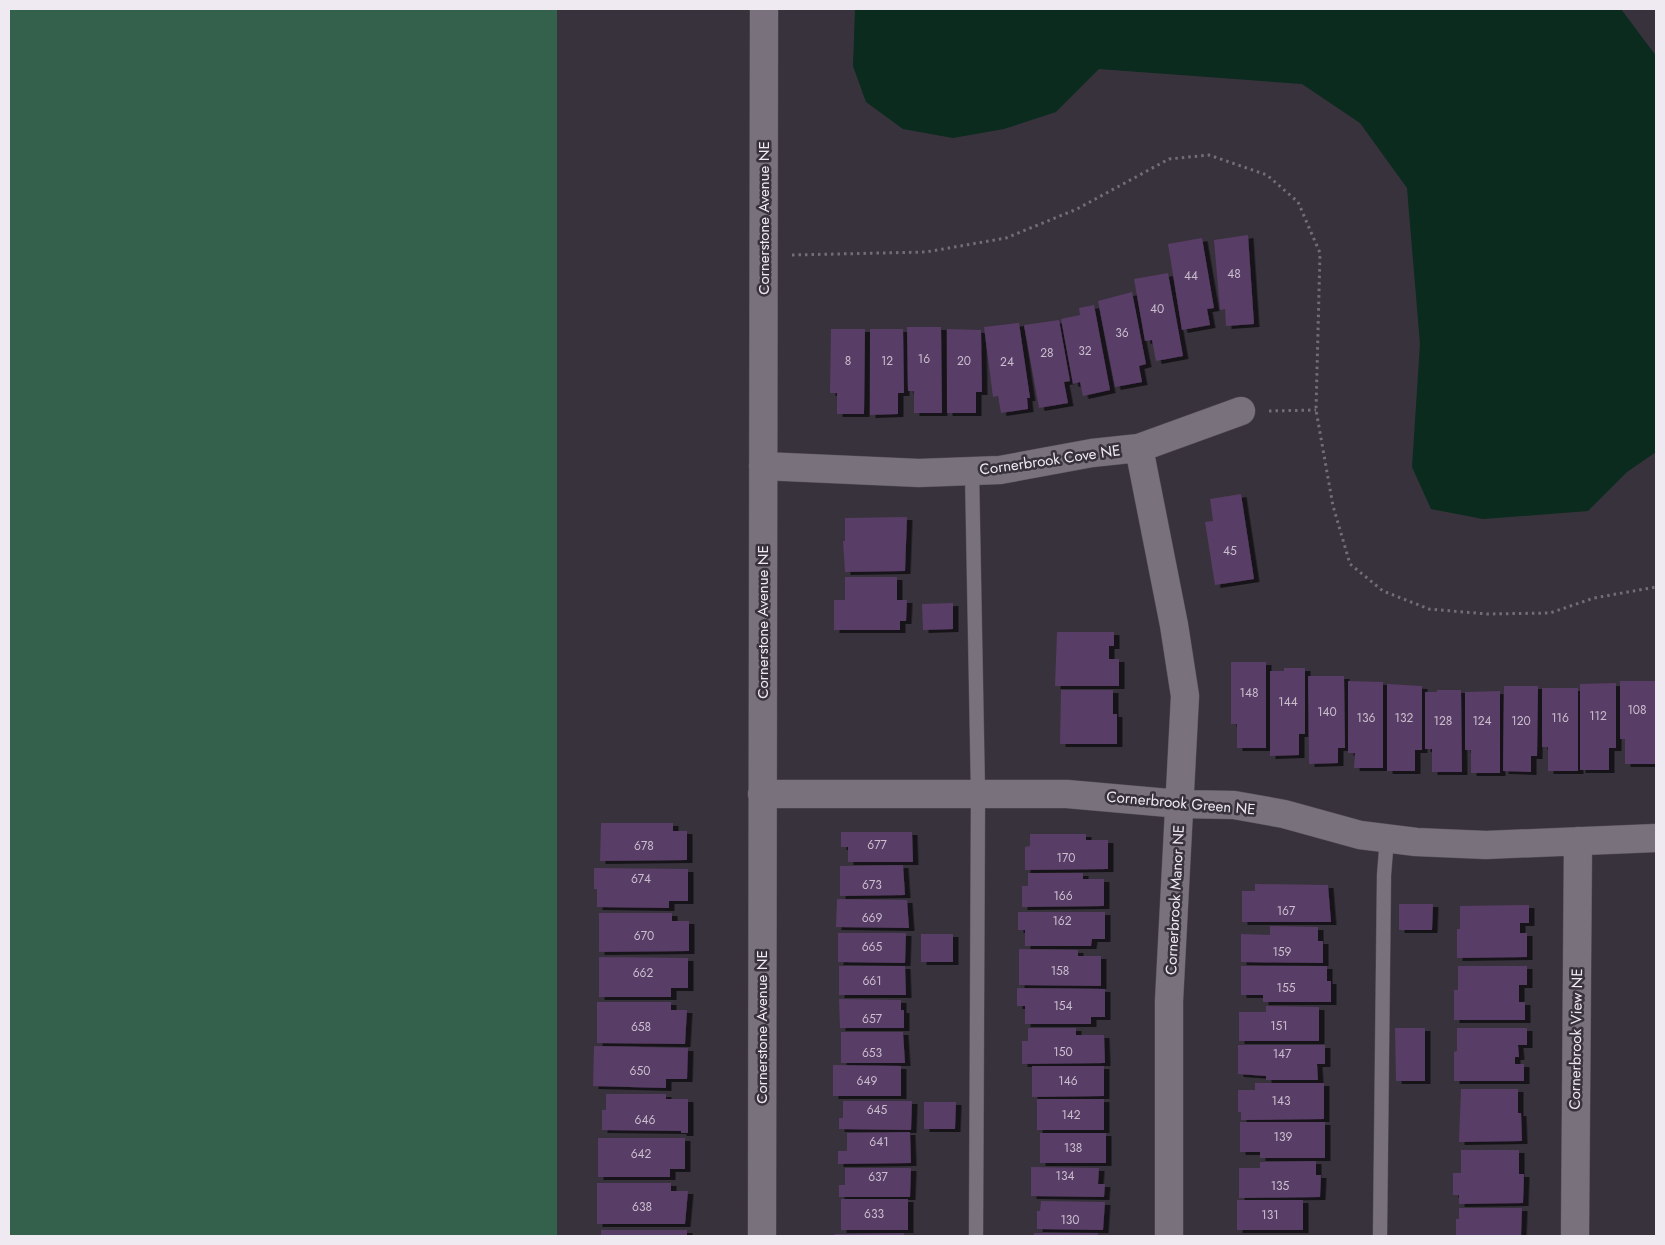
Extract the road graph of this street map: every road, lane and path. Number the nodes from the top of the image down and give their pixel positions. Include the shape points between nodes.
1 (764, 9) edge
2 (764, 255) junction
3 (1316, 410) junction
4 (1241, 411) joint
5 (1139, 448) junction
6 (763, 466) junction
7 (972, 471) junction
8 (1656, 587) edge
9 (978, 793) junction
10 (762, 794) junction
11 (1180, 804) junction
12 (1387, 838) junction
13 (1656, 838) edge
14 (1578, 841) junction
15 (762, 1236) edge
16 (976, 1236) edge
17 (1169, 1236) edge
18 (1380, 1236) edge
19 (1575, 1236) edge

1 - 2 street, Cornerstone Avenue NE
2 - 3 path via 926,252 1006,238 1077,209 1169,159 1209,156 1267,175 1298,202 1320,253
2 - 6 street, Cornerstone Avenue NE
3 - 4 path
3 - 8 path via 1333,506 1350,564 1382,591 1429,609 1486,614 1550,613 1594,598
4 - 5 street, Cornerbrook Cove NE
5 - 7 street, Cornerbrook Cove NE via 1000,470
5 - 11 street, Cornerbrook Manor NE via 1185,696
6 - 7 street, Cornerbrook Cove NE via 919,474
6 - 10 street, Cornerstone Avenue NE
7 - 9 lane
9 - 10 street, Cornerbrook Green NE
9 - 11 street, Cornerbrook Green NE via 1067,794
9 - 16 lane
10 - 15 street, Cornerstone Avenue NE
11 - 12 street, Cornerbrook Green NE via 1234,805 1284,814 1360,835
11 - 17 street, Cornerbrook Manor NE via 1169,1001
12 - 14 street, Cornerbrook Green NE via 1486,845
12 - 18 lane
13 - 14 street, Cornerbrook Green NE
14 - 19 street, Cornerbrook View NE

